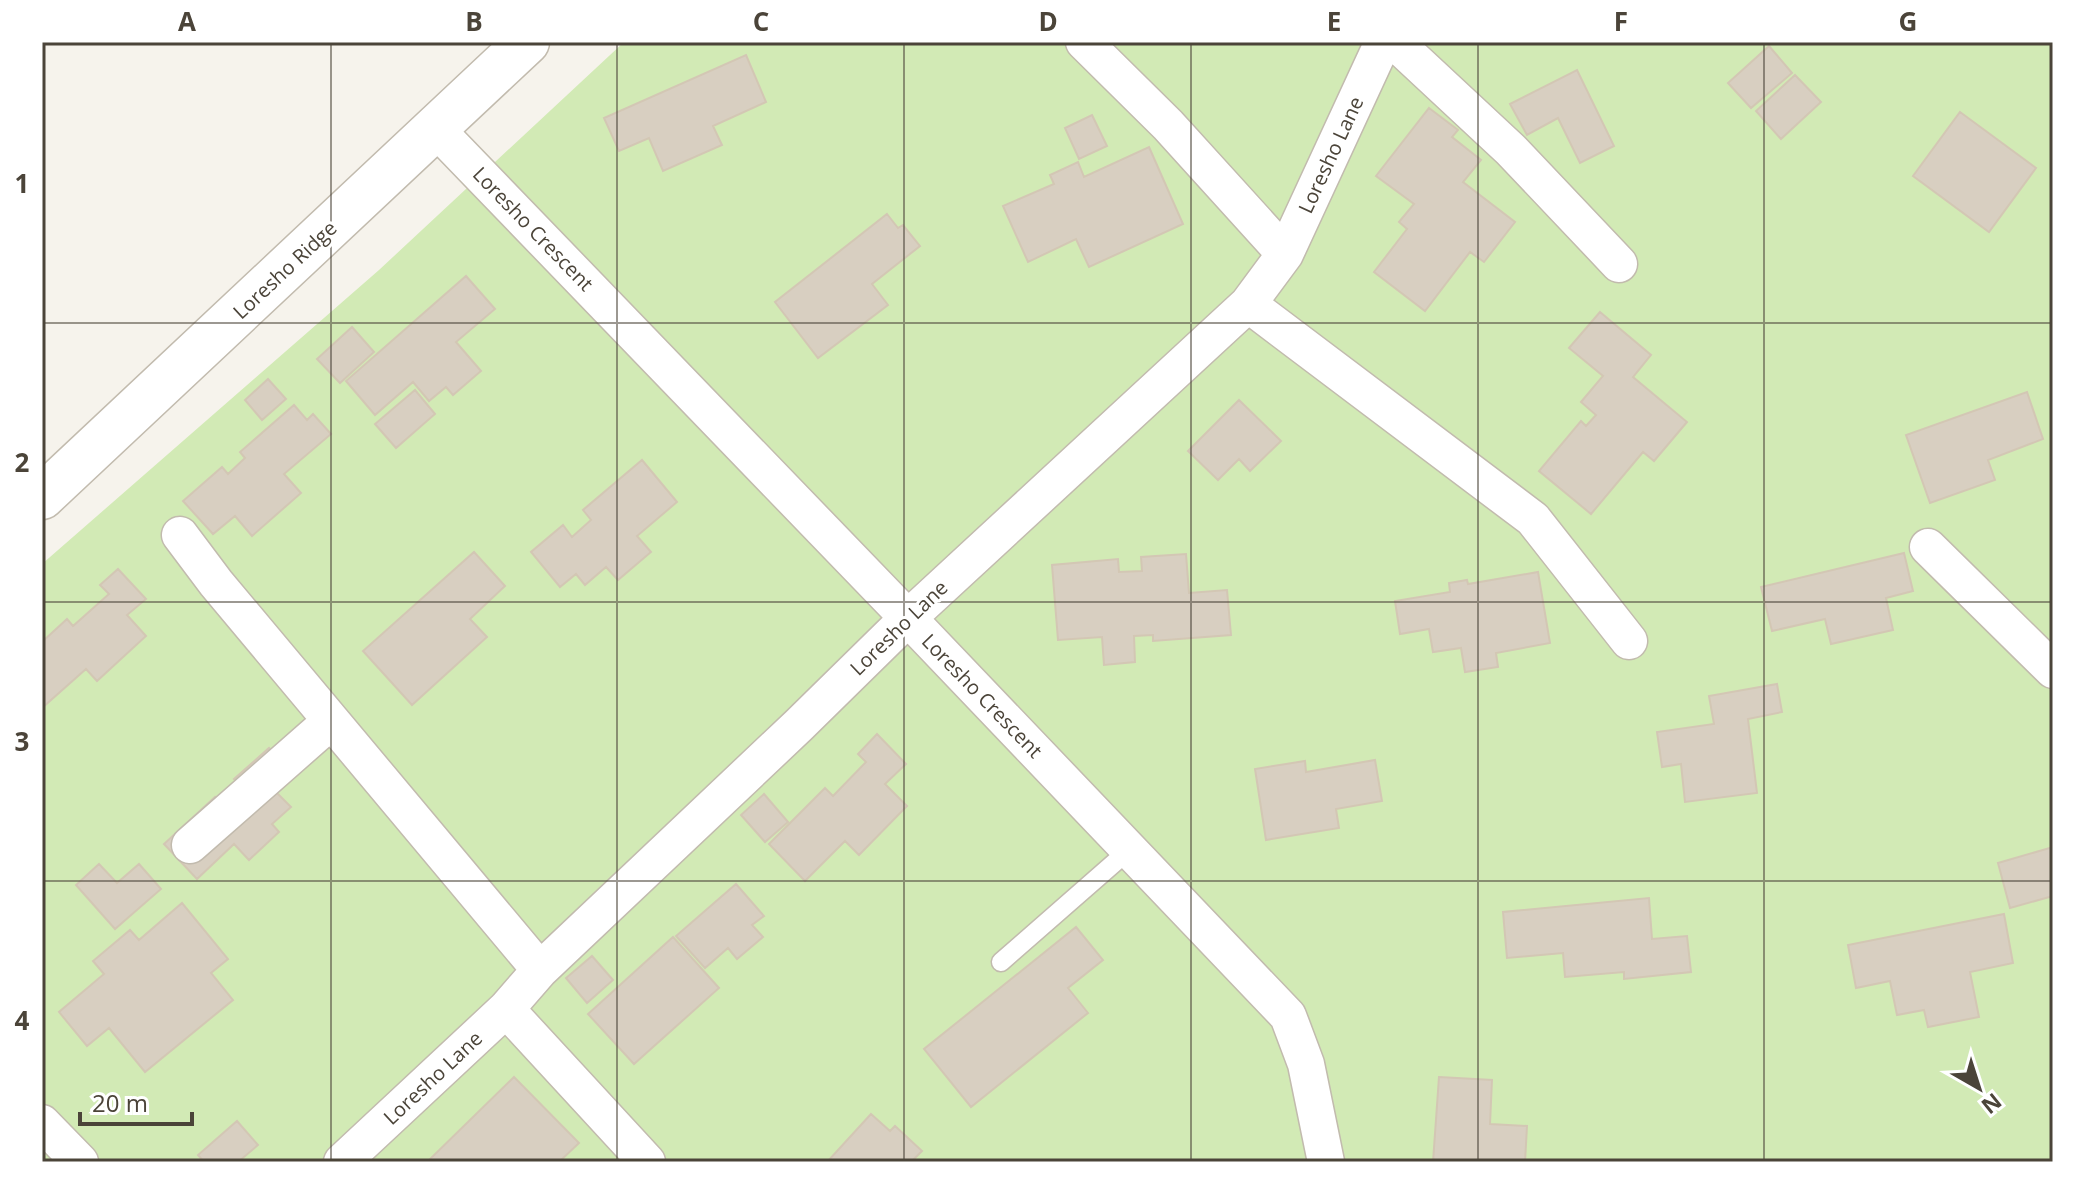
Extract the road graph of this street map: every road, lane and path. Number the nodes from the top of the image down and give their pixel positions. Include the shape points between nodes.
1 (527, 42) edge
2 (1084, 42) edge
3 (1383, 42) edge
4 (1395, 42) edge
5 (436, 129) junction
6 (1285, 254) junction
7 (1619, 264) dead end
8 (1248, 304) junction
9 (42, 497) edge
10 (180, 535) dead end
11 (1928, 547) dead end
12 (908, 618) junction
13 (1629, 641) dead end
14 (2053, 670) edge
15 (331, 721) junction
16 (190, 845) dead end
17 (1129, 850) junction
18 (1001, 962) dead end
19 (540, 970) junction
20 (506, 1009) junction
21 (42, 1123) edge
22 (80, 1162) edge
23 (342, 1162) edge
24 (647, 1162) edge
25 (1326, 1162) edge

1 - 5 street, Loresho Ridge
2 - 6 street
3 - 6 street, Loresho Lane
4 - 7 street via 1511,150
5 - 9 street, Loresho Ridge
5 - 12 street, Loresho Crescent
6 - 8 street, Loresho Lane
8 - 12 street, Loresho Lane
8 - 13 street via 1533,519
10 - 15 street
11 - 14 street
12 - 17 street, Loresho Crescent
12 - 19 street, Loresho Lane
15 - 16 street
15 - 19 street
17 - 18 lane
17 - 25 street, Loresho Crescent via 1288,1016 1306,1064
19 - 20 street, Loresho Lane
20 - 23 street, Loresho Lane
20 - 24 street
21 - 22 street

